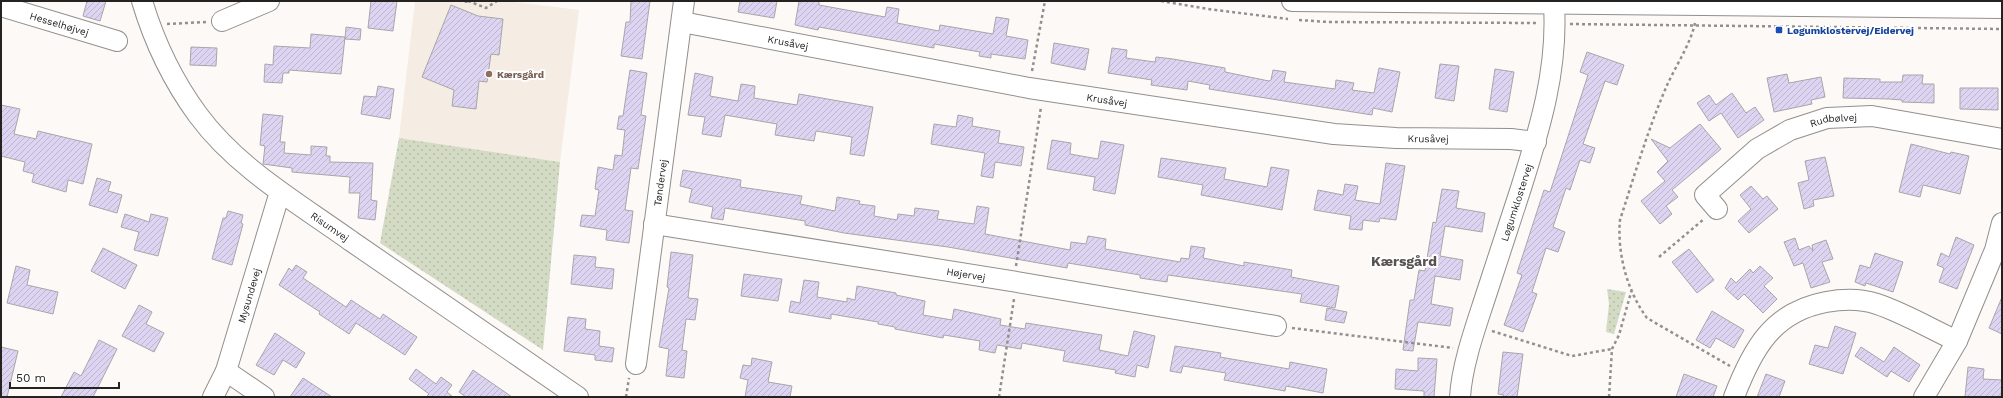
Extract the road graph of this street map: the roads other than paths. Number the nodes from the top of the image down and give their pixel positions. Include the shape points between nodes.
1 (142, 1) edge
2 (268, 1) edge
3 (684, 1) edge
4 (1697, 3) edge
5 (1871, 4) edge
6 (1, 6) edge
7 (2002, 8) edge
8 (1293, 13) edge
9 (1554, 14) junction
10 (222, 21) road end
11 (682, 22) junction
12 (117, 41) dead end
13 (2002, 139) edge
14 (1536, 142) junction
15 (280, 192) junction
16 (1717, 209) road end
17 (2002, 223) edge
18 (654, 224) junction
19 (1998, 250) edge
20 (1276, 326) road end
21 (1957, 341) junction
22 (636, 364) dead end
23 (226, 371) junction
24 (213, 397) edge
25 (264, 397) edge
26 (578, 397) edge
27 (1460, 397) edge
28 (1734, 397) edge
29 (1924, 397) edge

1 - 15 street, Risumvej via 149,26 173,77 198,115 229,150
2 - 10 street
3 - 11 street, Tøndervej
4 - 5 street
4 - 9 street
5 - 7 street
6 - 12 street, Hesselhøjvej
8 - 9 street
9 - 14 street, Løgumklostervej via 1548,93
11 - 14 street, Krusåvej via 1036,89 1334,134 1396,138 1511,139
11 - 18 street, Tøndervej
13 - 16 street, Rudbølvej via 1872,116 1827,118 1790,130 1757,149 1706,195
14 - 27 street, Løgumklostervej via 1476,326
15 - 23 street, Mysundevej
15 - 26 street, Risumvej
17 - 19 street
18 - 20 street, Højervej
18 - 22 street, Tøndervej
19 - 21 street
21 - 28 street via 1876,304 1847,298 1797,310 1774,325 1754,351
21 - 29 street
23 - 24 street, Mysundevej
23 - 25 street

